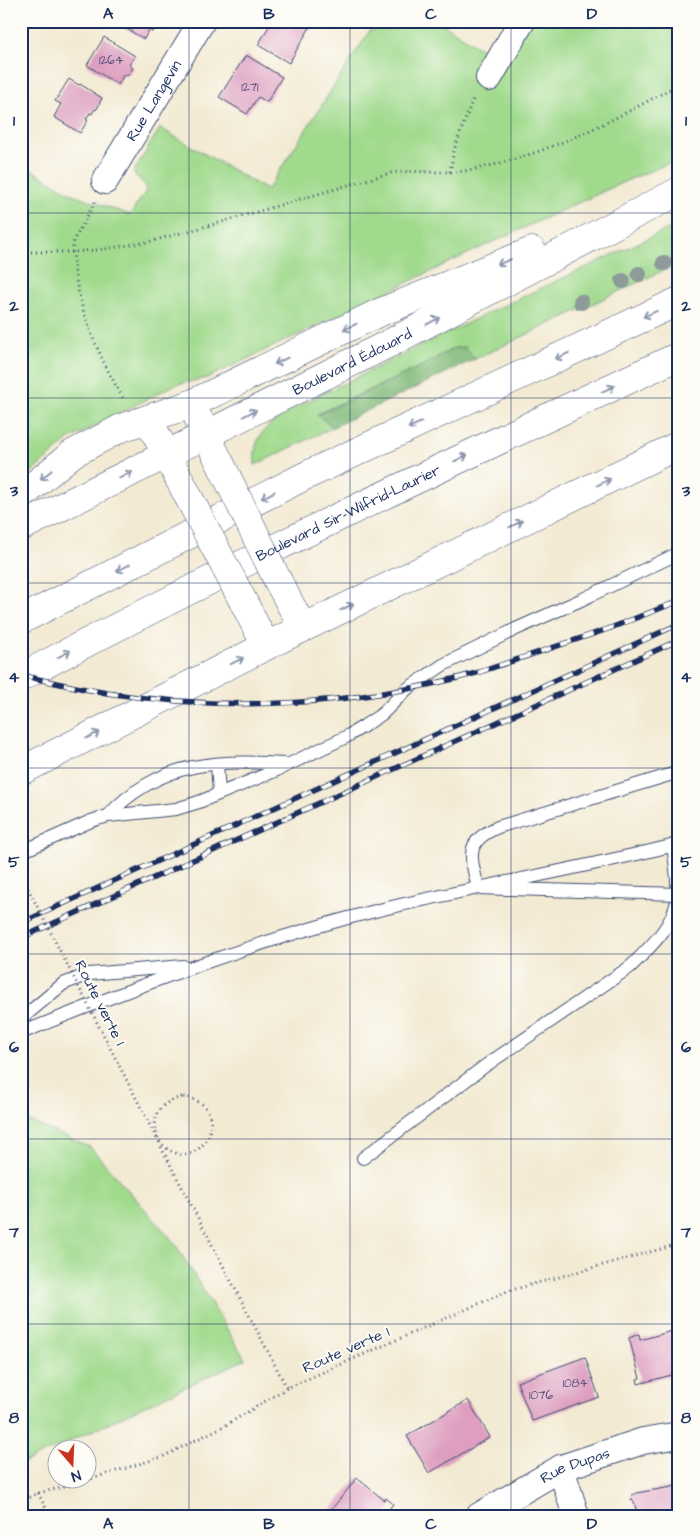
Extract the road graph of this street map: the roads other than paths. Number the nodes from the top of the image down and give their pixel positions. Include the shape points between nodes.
1 (202, 21) edge
2 (522, 21) edge
3 (482, 87) road end
4 (101, 190) road end
5 (679, 190) edge
6 (679, 301) edge
7 (679, 356) edge
8 (191, 404) junction
9 (137, 412) junction
10 (206, 435) junction
11 (679, 445) edge
12 (167, 454) junction
13 (21, 496) edge
14 (21, 527) edge
15 (679, 554) edge
16 (21, 620) edge
17 (303, 628) junction
18 (266, 646) junction
19 (21, 676) edge
20 (217, 764) junction
21 (287, 765) junction
22 (21, 771) edge
23 (679, 772) edge
24 (220, 793) junction
25 (108, 816) junction
26 (676, 845) edge
27 (21, 852) edge
28 (478, 888) junction
29 (678, 894) edge
30 (202, 964) junction
31 (21, 1019) edge
32 (21, 1033) edge
33 (363, 1158) dead end
34 (679, 1435) edge
35 (561, 1468) junction
36 (479, 1516) edge
37 (576, 1516) edge

1 - 4 street, Rue Langevin
2 - 3 street
5 -> 8 main road, Boulevard Édouard via 376,314
10 -> 5 main road, Boulevard Édouard via 390,343
6 -> 16 main road via 305,476
19 -> 7 main road, Boulevard Sir-Wilfrid-Laurier via 335,519
8 - 9 main road, Boulevard Édouard
8 - 10 main road
9 - 12 main road
9 -> 13 main road, Boulevard Édouard via 120,428 72,454
10 - 12 main road, Boulevard Édouard
10 - 17 main road, bridge
17 -> 11 main road
14 -> 12 main road, Boulevard Édouard
12 - 18 main road, bridge
15 - 21 lane via 443,665 407,689 382,714 364,726
17 - 18 main road
22 -> 18 main road
20 - 21 lane
20 - 24 lane
20 - 25 lane via 192,767 159,779 130,795
21 - 24 lane
23 - 28 lane via 488,832 473,846
24 - 25 lane via 176,809
25 - 27 lane via 74,827
26 - 28 lane
26 - 29 lane
28 - 29 lane
28 - 30 lane via 379,910
29 - 33 lane via 672,916 663,931 630,967 485,1066
30 - 31 lane via 89,974 64,984
30 - 32 lane
34 - 35 street, Rue Dupas via 643,1441
35 - 36 street, Rue Dupas
35 - 37 street

